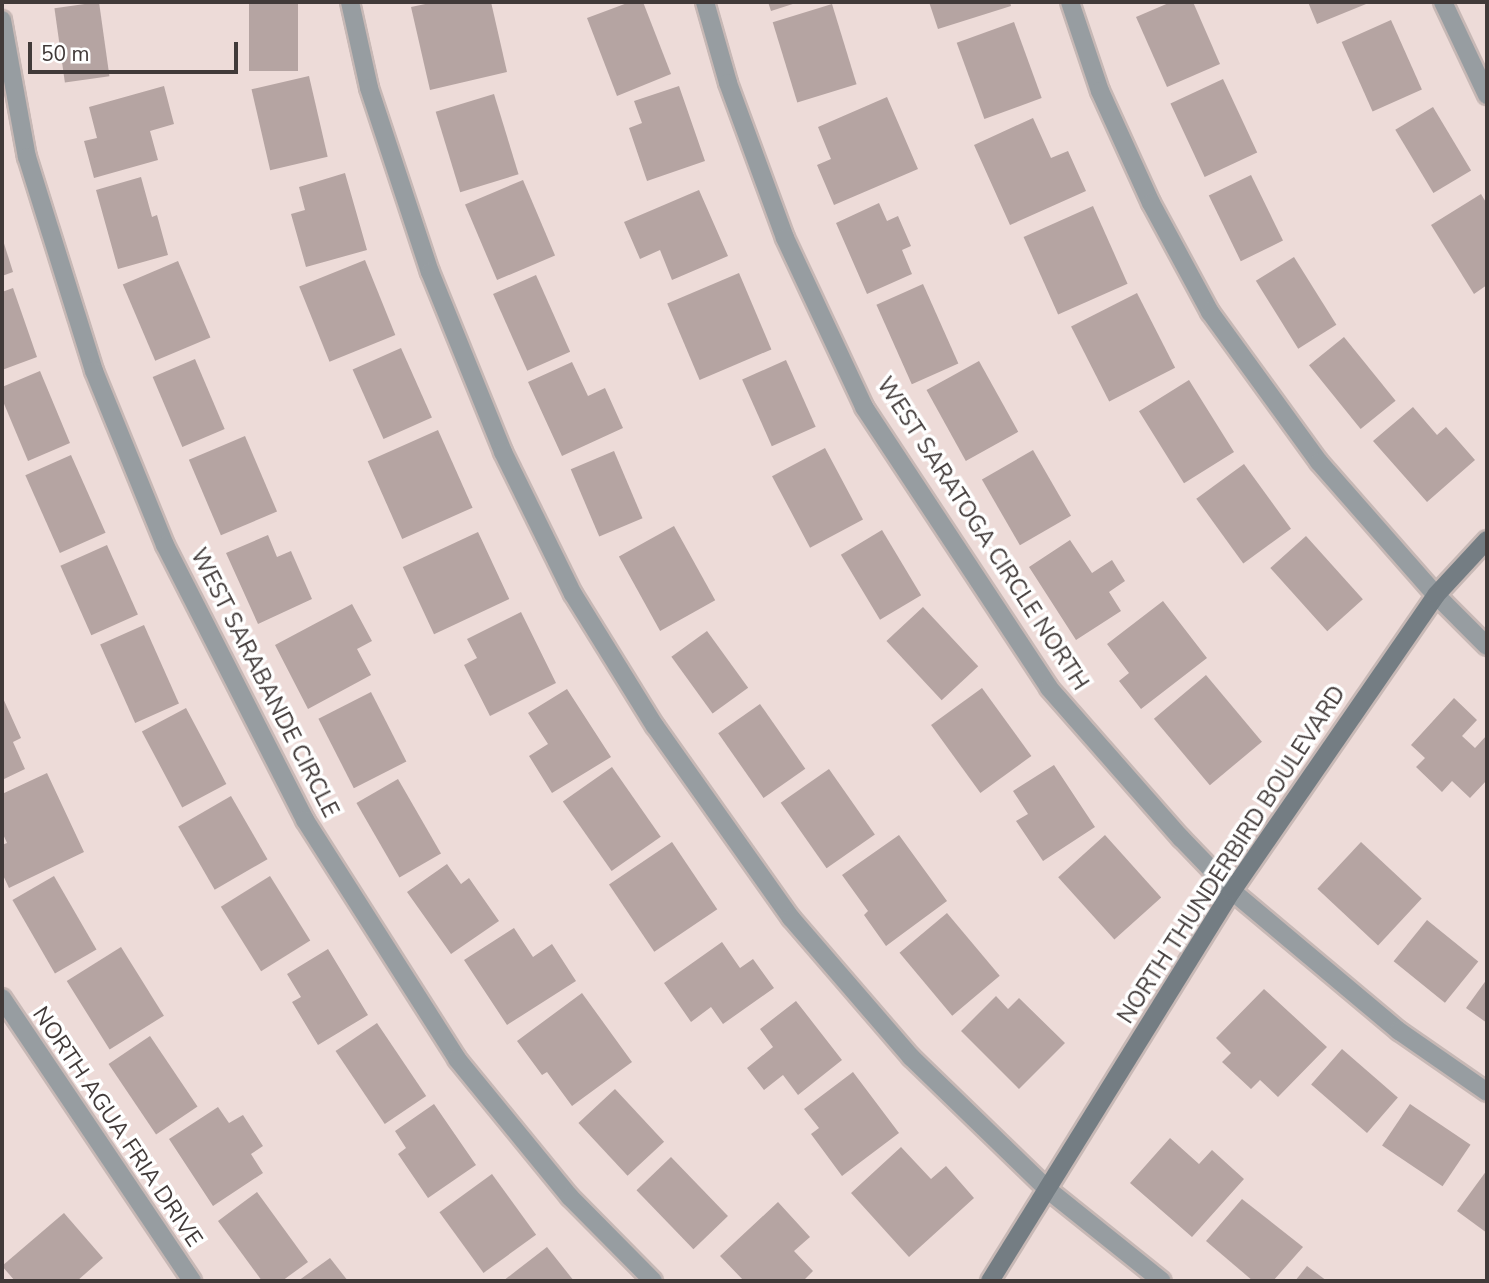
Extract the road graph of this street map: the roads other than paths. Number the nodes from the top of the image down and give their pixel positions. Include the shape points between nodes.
1 (350, 2) edge
2 (705, 2) edge
3 (1070, 2) edge
4 (1443, 2) edge
5 (2, 20) edge
6 (1487, 95) edge
7 (1487, 540) edge
8 (1436, 595) junction
9 (1487, 646) edge
10 (1232, 891) junction
11 (2, 998) edge
12 (1487, 1092) edge
13 (1047, 1189) junction
14 (183, 1278) edge
15 (653, 1281) edge
16 (990, 1281) edge
17 (1163, 1281) edge

1 - 13 street via 369,88 430,272 503,452 573,594 655,726 791,918 911,1056
2 - 10 street, WEST SARATOGA CIRCLE NORTH via 728,83 785,238 864,407 1049,688
3 - 8 street via 1100,91 1151,203 1210,312 1319,462
4 - 6 street
5 - 15 street, WEST SARABANDE CIRCLE via 27,157 94,371 165,545 305,820 457,1059 570,1197
7 - 8 street, NORTH THUNDERBIRD BOULEVARD
8 - 9 street
8 - 10 street, NORTH THUNDERBIRD BOULEVARD
10 - 12 street, WEST SARATOGA CIRCLE NORTH via 1399,1031
10 - 13 street, NORTH THUNDERBIRD BOULEVARD
11 - 14 street, NORTH AGUA FRIA DRIVE
13 - 16 street, NORTH THUNDERBIRD BOULEVARD
13 - 17 street

